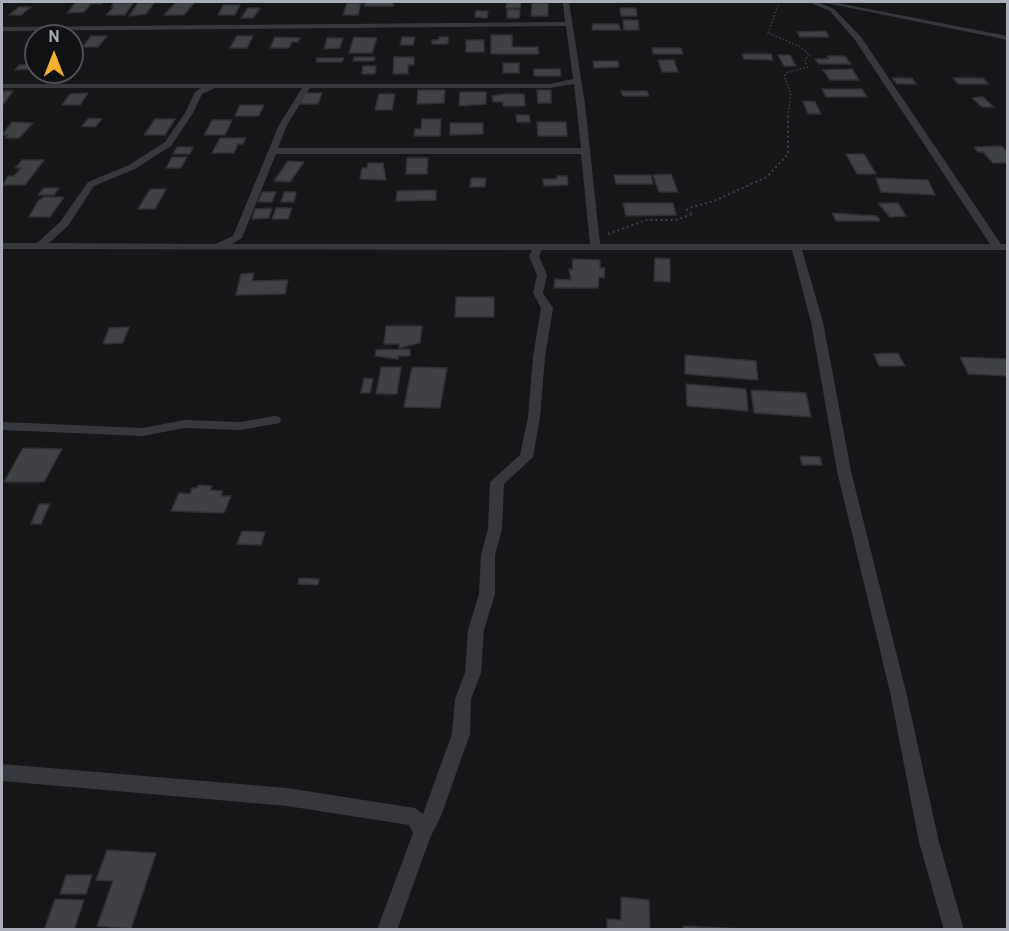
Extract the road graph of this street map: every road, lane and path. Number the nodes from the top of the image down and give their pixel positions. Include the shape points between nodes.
1 (566, 2) edge
2 (778, 2) edge
3 (812, 2) edge
4 (824, 2) edge
5 (569, 24) junction
6 (2, 29) edge
7 (1008, 38) edge
8 (576, 81) junction
9 (218, 85) junction
10 (2, 86) edge
11 (308, 86) junction
12 (274, 151) junction
13 (585, 151) junction
14 (595, 242) junction
15 (41, 245) junction
16 (2, 246) edge
17 (538, 246) junction
18 (796, 246) junction
19 (1002, 246) edge
20 (217, 247) junction
21 (275, 420) dead end
22 (2, 426) edge
23 (2, 773) edge
24 (422, 833) junction
25 (387, 930) edge
26 (954, 930) edge

1 - 5 street
2 - 14 path via 768,33 799,46 810,56 805,59 807,67 784,77 790,93 788,154 767,177 687,210 693,214 675,220 646,220
3 - 19 street via 832,10 858,39
4 - 7 street
5 - 6 street
5 - 8 street
8 - 11 street via 550,86
8 - 13 street
9 - 10 street
9 - 11 street
9 - 15 street via 200,92 168,144 121,172 91,184 64,224
11 - 12 street via 283,125
12 - 13 street
12 - 20 street via 237,238
13 - 14 street
14 - 17 street
14 - 18 street
15 - 16 street
15 - 20 street
17 - 20 street
17 - 24 street via 534,256 542,275 538,292 547,309 534,417 526,457 497,482 487,594 476,630 473,672 463,699 461,734 432,816
18 - 19 street
18 - 26 street via 817,322 844,471 898,692 929,842
21 - 22 street via 240,426 184,424 143,432
23 - 24 street via 287,798 386,812 415,817
24 - 25 street

